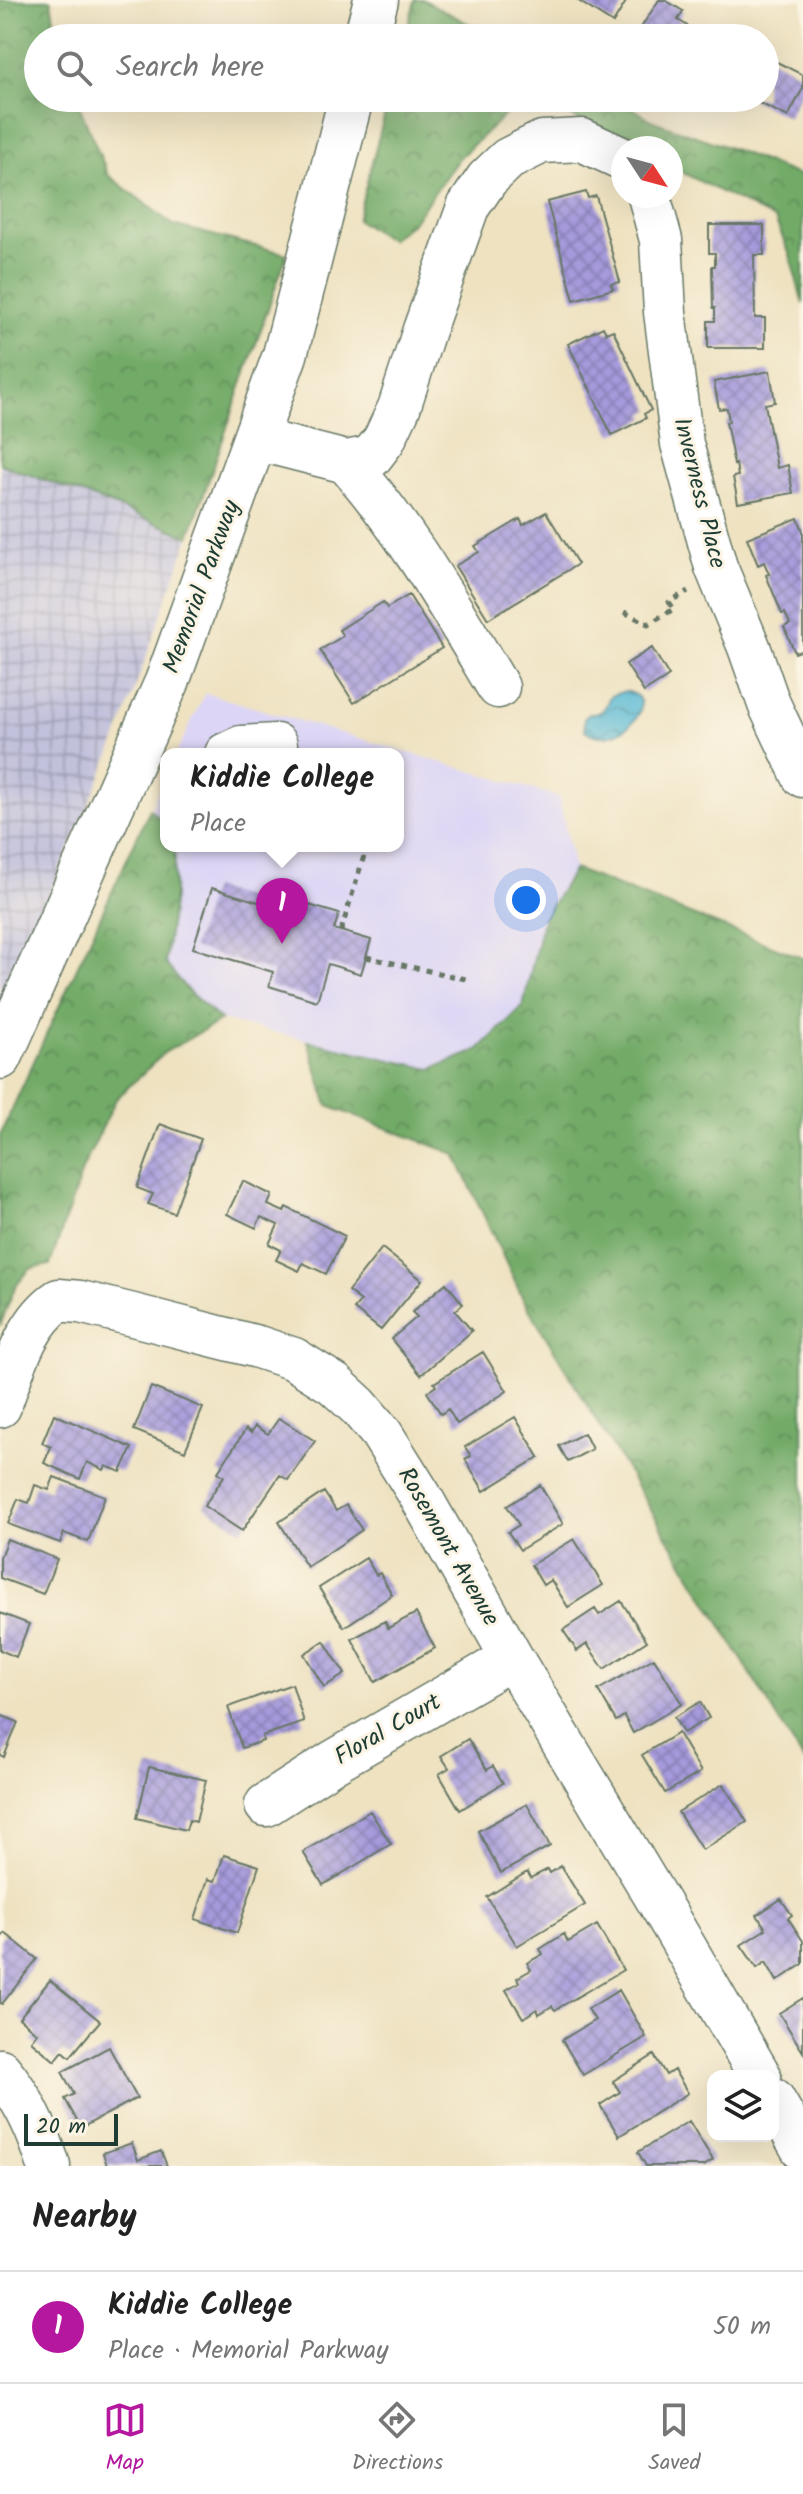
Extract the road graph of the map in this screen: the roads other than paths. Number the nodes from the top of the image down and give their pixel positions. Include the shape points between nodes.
1 (376, 0) edge
2 (370, 24) edge
3 (347, 112) edge
4 (611, 153) edge
5 (652, 208) edge
6 (256, 439) junction
7 (346, 462) junction
8 (498, 687) dead end
9 (276, 745) dead end
10 (239, 748) edge
11 (803, 776) edge
12 (0, 1057) edge
13 (0, 1406) edge
14 (512, 1658) junction
15 (266, 1805) dead end
16 (0, 2070) edge
17 (757, 2070) edge
18 (779, 2109) edge
19 (803, 2150) edge
20 (49, 2166) edge

1 - 2 main road
3 - 6 main road, Memorial Parkway via 285,355
4 - 7 street via 582,140 542,142 508,159 487,179 468,207 384,440 371,457
5 - 11 street, Inverness Place via 661,240 682,444 716,567
6 - 7 street
6 - 12 main road, Memorial Parkway via 167,682
7 - 8 street via 419,556
9 - 10 street
13 - 14 street, Rosemont Avenue via 35,1324 59,1300 294,1359 334,1384 381,1433
14 - 15 street, Floral Court
14 - 17 street, Rosemont Avenue
16 - 20 street via 42,2142
18 - 19 street

